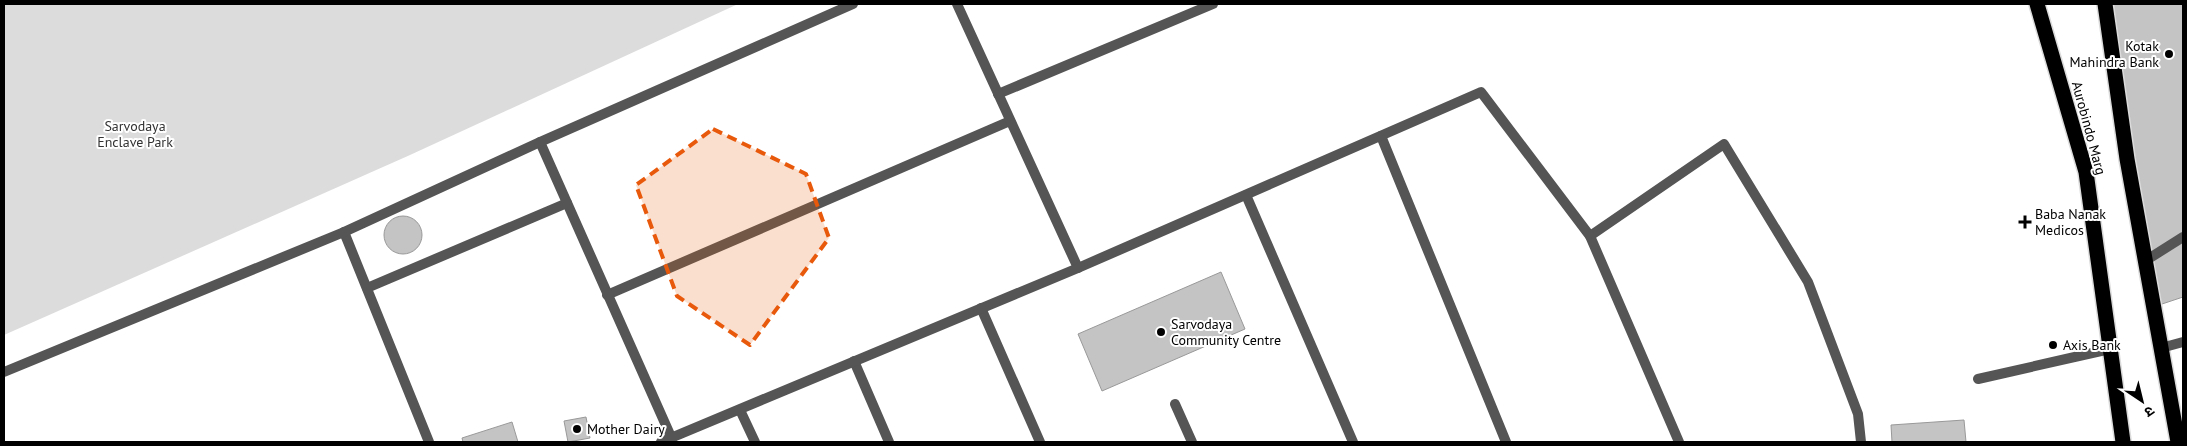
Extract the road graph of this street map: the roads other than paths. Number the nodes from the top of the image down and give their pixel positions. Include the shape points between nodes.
1 (853, 4) edge
2 (957, 4) edge
3 (1213, 4) edge
4 (2037, 4) edge
5 (2105, 4) edge
6 (998, 94) junction
7 (1010, 121) junction
8 (1381, 136) junction
9 (540, 142) junction
10 (1246, 196) junction
11 (567, 203) junction
12 (344, 232) junction
13 (1590, 236) junction
14 (2183, 237) edge
15 (2145, 261) junction
16 (1078, 268) junction
17 (367, 288) junction
18 (607, 295) junction
19 (981, 308) junction
20 (2183, 342) edge
21 (2161, 348) junction
22 (2110, 349) junction
23 (854, 361) junction
24 (4, 372) edge
25 (1978, 379) dead end
26 (1175, 404) dead end
27 (740, 410) junction
28 (672, 439) junction
29 (429, 442) edge
30 (661, 442) edge
31 (755, 442) edge
32 (889, 442) edge
33 (1040, 442) edge
34 (1192, 442) edge
35 (1353, 442) edge
36 (1506, 442) edge
37 (1679, 442) edge
38 (1861, 442) edge
39 (2123, 442) edge
40 (2178, 442) edge

1 - 9 street
2 - 6 street
3 - 6 street
4 - 22 highway, Aurobindo Marg via 2086,172
5 - 15 highway, Aurobindo Marg
6 - 7 street
7 - 16 street
7 - 18 street
8 - 10 street
8 - 13 street via 1481,92
8 - 36 street
9 - 11 street
9 - 12 street
10 - 16 street
10 - 35 street
11 - 17 street
11 - 18 street
12 - 17 street
12 - 24 street
13 - 37 street
13 - 38 street via 1724,144 1808,282 1858,414
14 - 15 street
15 - 21 highway, Aurobindo Marg
16 - 19 street
17 - 29 street
18 - 28 street
19 - 23 street
19 - 33 street
20 - 21 street
21 - 40 highway, Aurobindo Marg
22 - 25 street
22 - 39 highway, Aurobindo Marg
23 - 27 street
23 - 32 street
26 - 34 street
27 - 28 street
27 - 31 street
28 - 30 street

